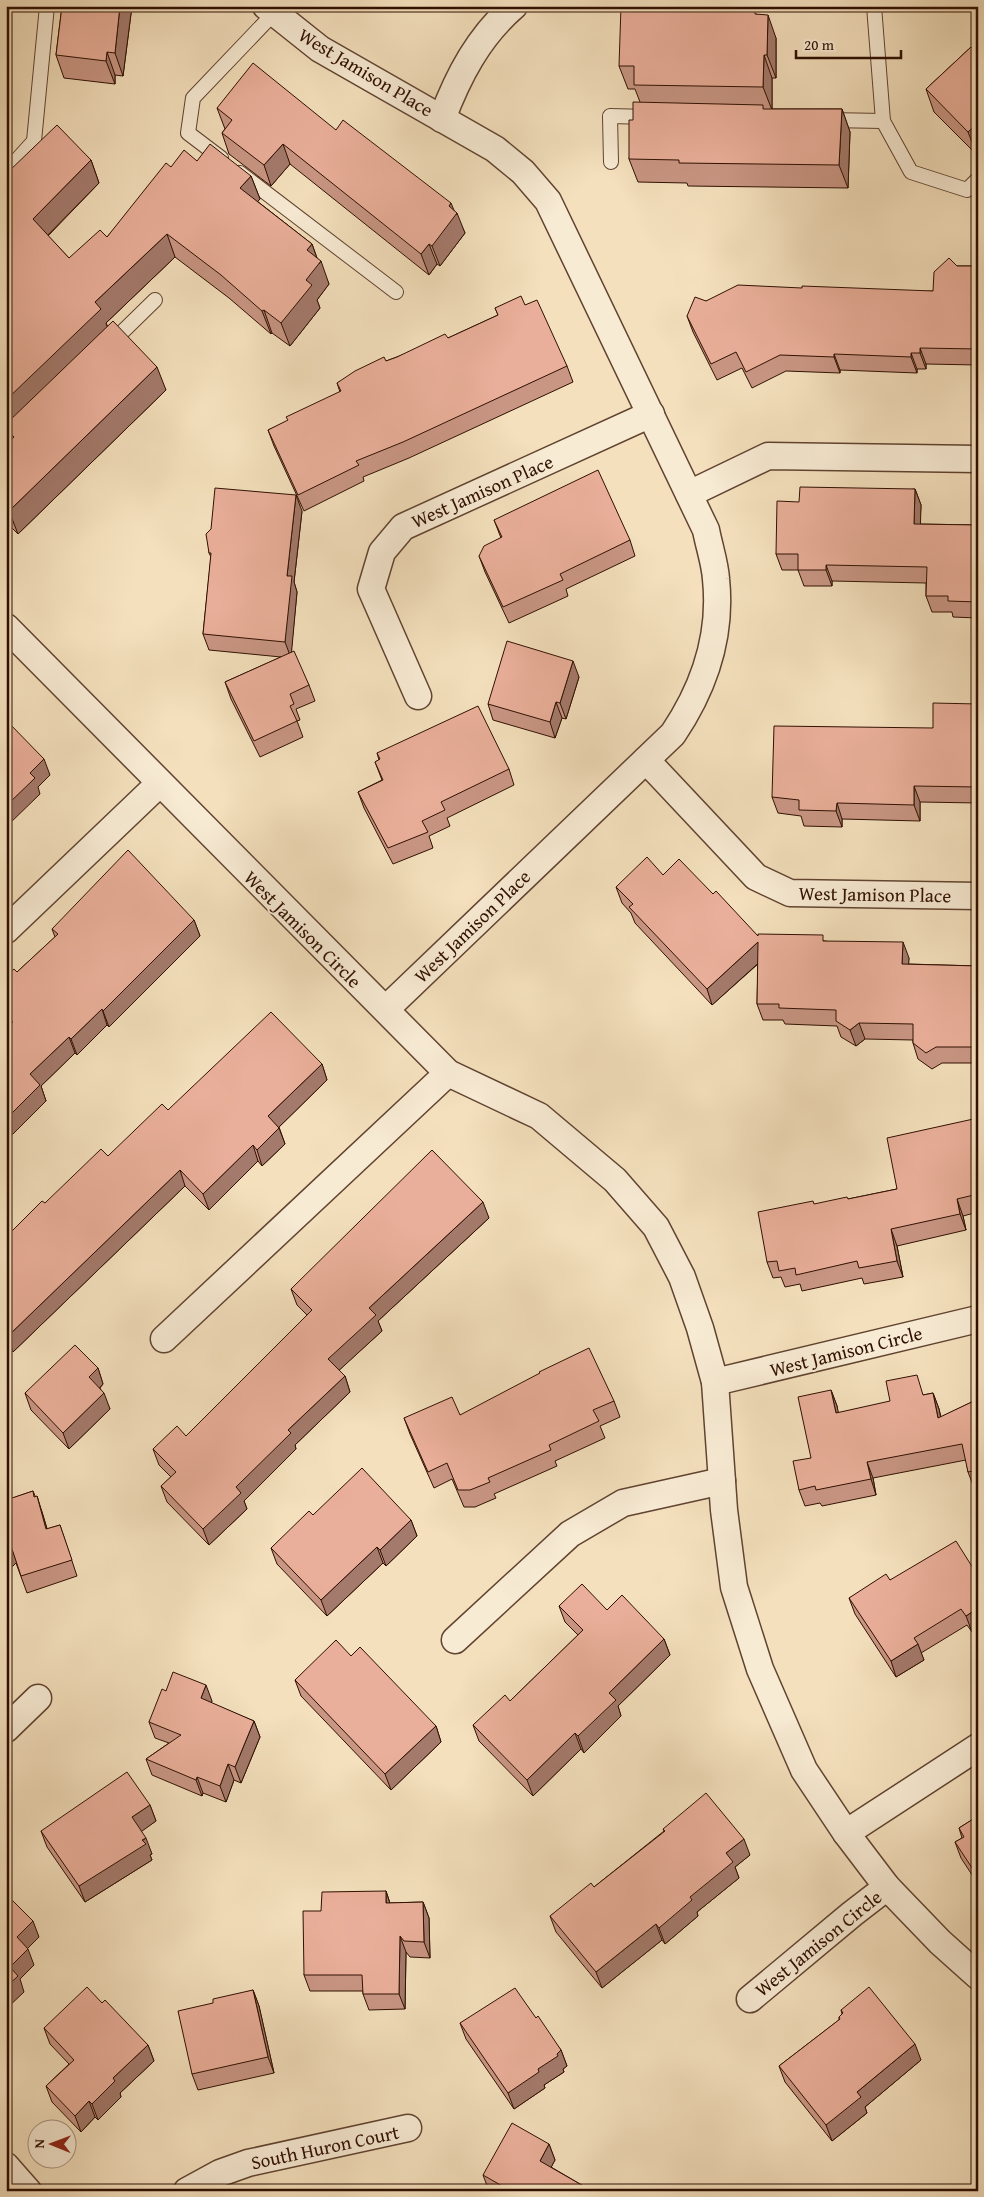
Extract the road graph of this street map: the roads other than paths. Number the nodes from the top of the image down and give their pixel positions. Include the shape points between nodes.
1 (47, 6) edge
2 (514, 6) edge
3 (874, 6) edge
4 (274, 8) edge
5 (659, 117) edge
6 (442, 119) junction
7 (815, 120) edge
8 (883, 120) junction
9 (611, 162) dead end
10 (6, 172) edge
11 (978, 179) edge
12 (396, 292) dead end
13 (155, 300) dead end
14 (98, 355) edge
15 (651, 414) junction
16 (978, 459) edge
17 (689, 494) junction
18 (6, 626) edge
19 (418, 696) dead end
20 (646, 760) junction
21 (160, 783) junction
22 (978, 896) edge
23 (6, 930) edge
24 (386, 1008) junction
25 (448, 1074) junction
26 (978, 1319) edge
27 (164, 1339) dead end
28 (715, 1382) junction
29 (722, 1481) junction
30 (455, 1640) dead end
31 (38, 1698) dead end
32 (6, 1729) edge
33 (978, 1747) edge
34 (846, 1833) junction
35 (887, 1887) junction
36 (978, 1976) edge
37 (750, 1999) dead end
38 (408, 2128) dead end
39 (6, 2166) edge
40 (28, 2191) edge
41 (187, 2191) edge

1 - 10 lane via 34,141
2 - 6 street, West Jamison Place via 476,48 452,92
3 - 8 lane
4 - 6 street, West Jamison Place via 320,49
4 - 12 lane via 193,98 188,133
5 - 9 lane via 610,116
6 - 15 street, West Jamison Place via 495,149 523,172 548,201
7 - 8 lane
8 - 11 lane via 911,172 967,190
13 - 14 lane
15 - 17 street, West Jamison Place
15 - 19 street, West Jamison Place via 403,526 382,552 371,589
16 - 17 street via 768,456
17 - 20 street, West Jamison Place via 706,530 716,579 717,623 708,668 688,712 673,734
18 - 21 street, West Jamison Circle
20 - 22 street, West Jamison Place via 756,877 790,893
20 - 24 street, West Jamison Place
21 - 23 street
21 - 24 street, West Jamison Circle via 359,986
24 - 25 street, West Jamison Circle
25 - 27 street
25 - 28 street, West Jamison Circle via 539,1116 615,1180 656,1227 682,1277
26 - 28 street, West Jamison Circle
28 - 29 street, West Jamison Circle
29 - 30 street via 624,1503 570,1534
29 - 34 street, West Jamison Circle via 734,1587 760,1669 804,1770
31 - 32 street
33 - 34 street
34 - 35 street, West Jamison Circle
35 - 36 street, West Jamison Circle
35 - 37 street, West Jamison Circle
38 - 41 street, South Huron Court via 248,2163 220,2173
39 - 40 street

